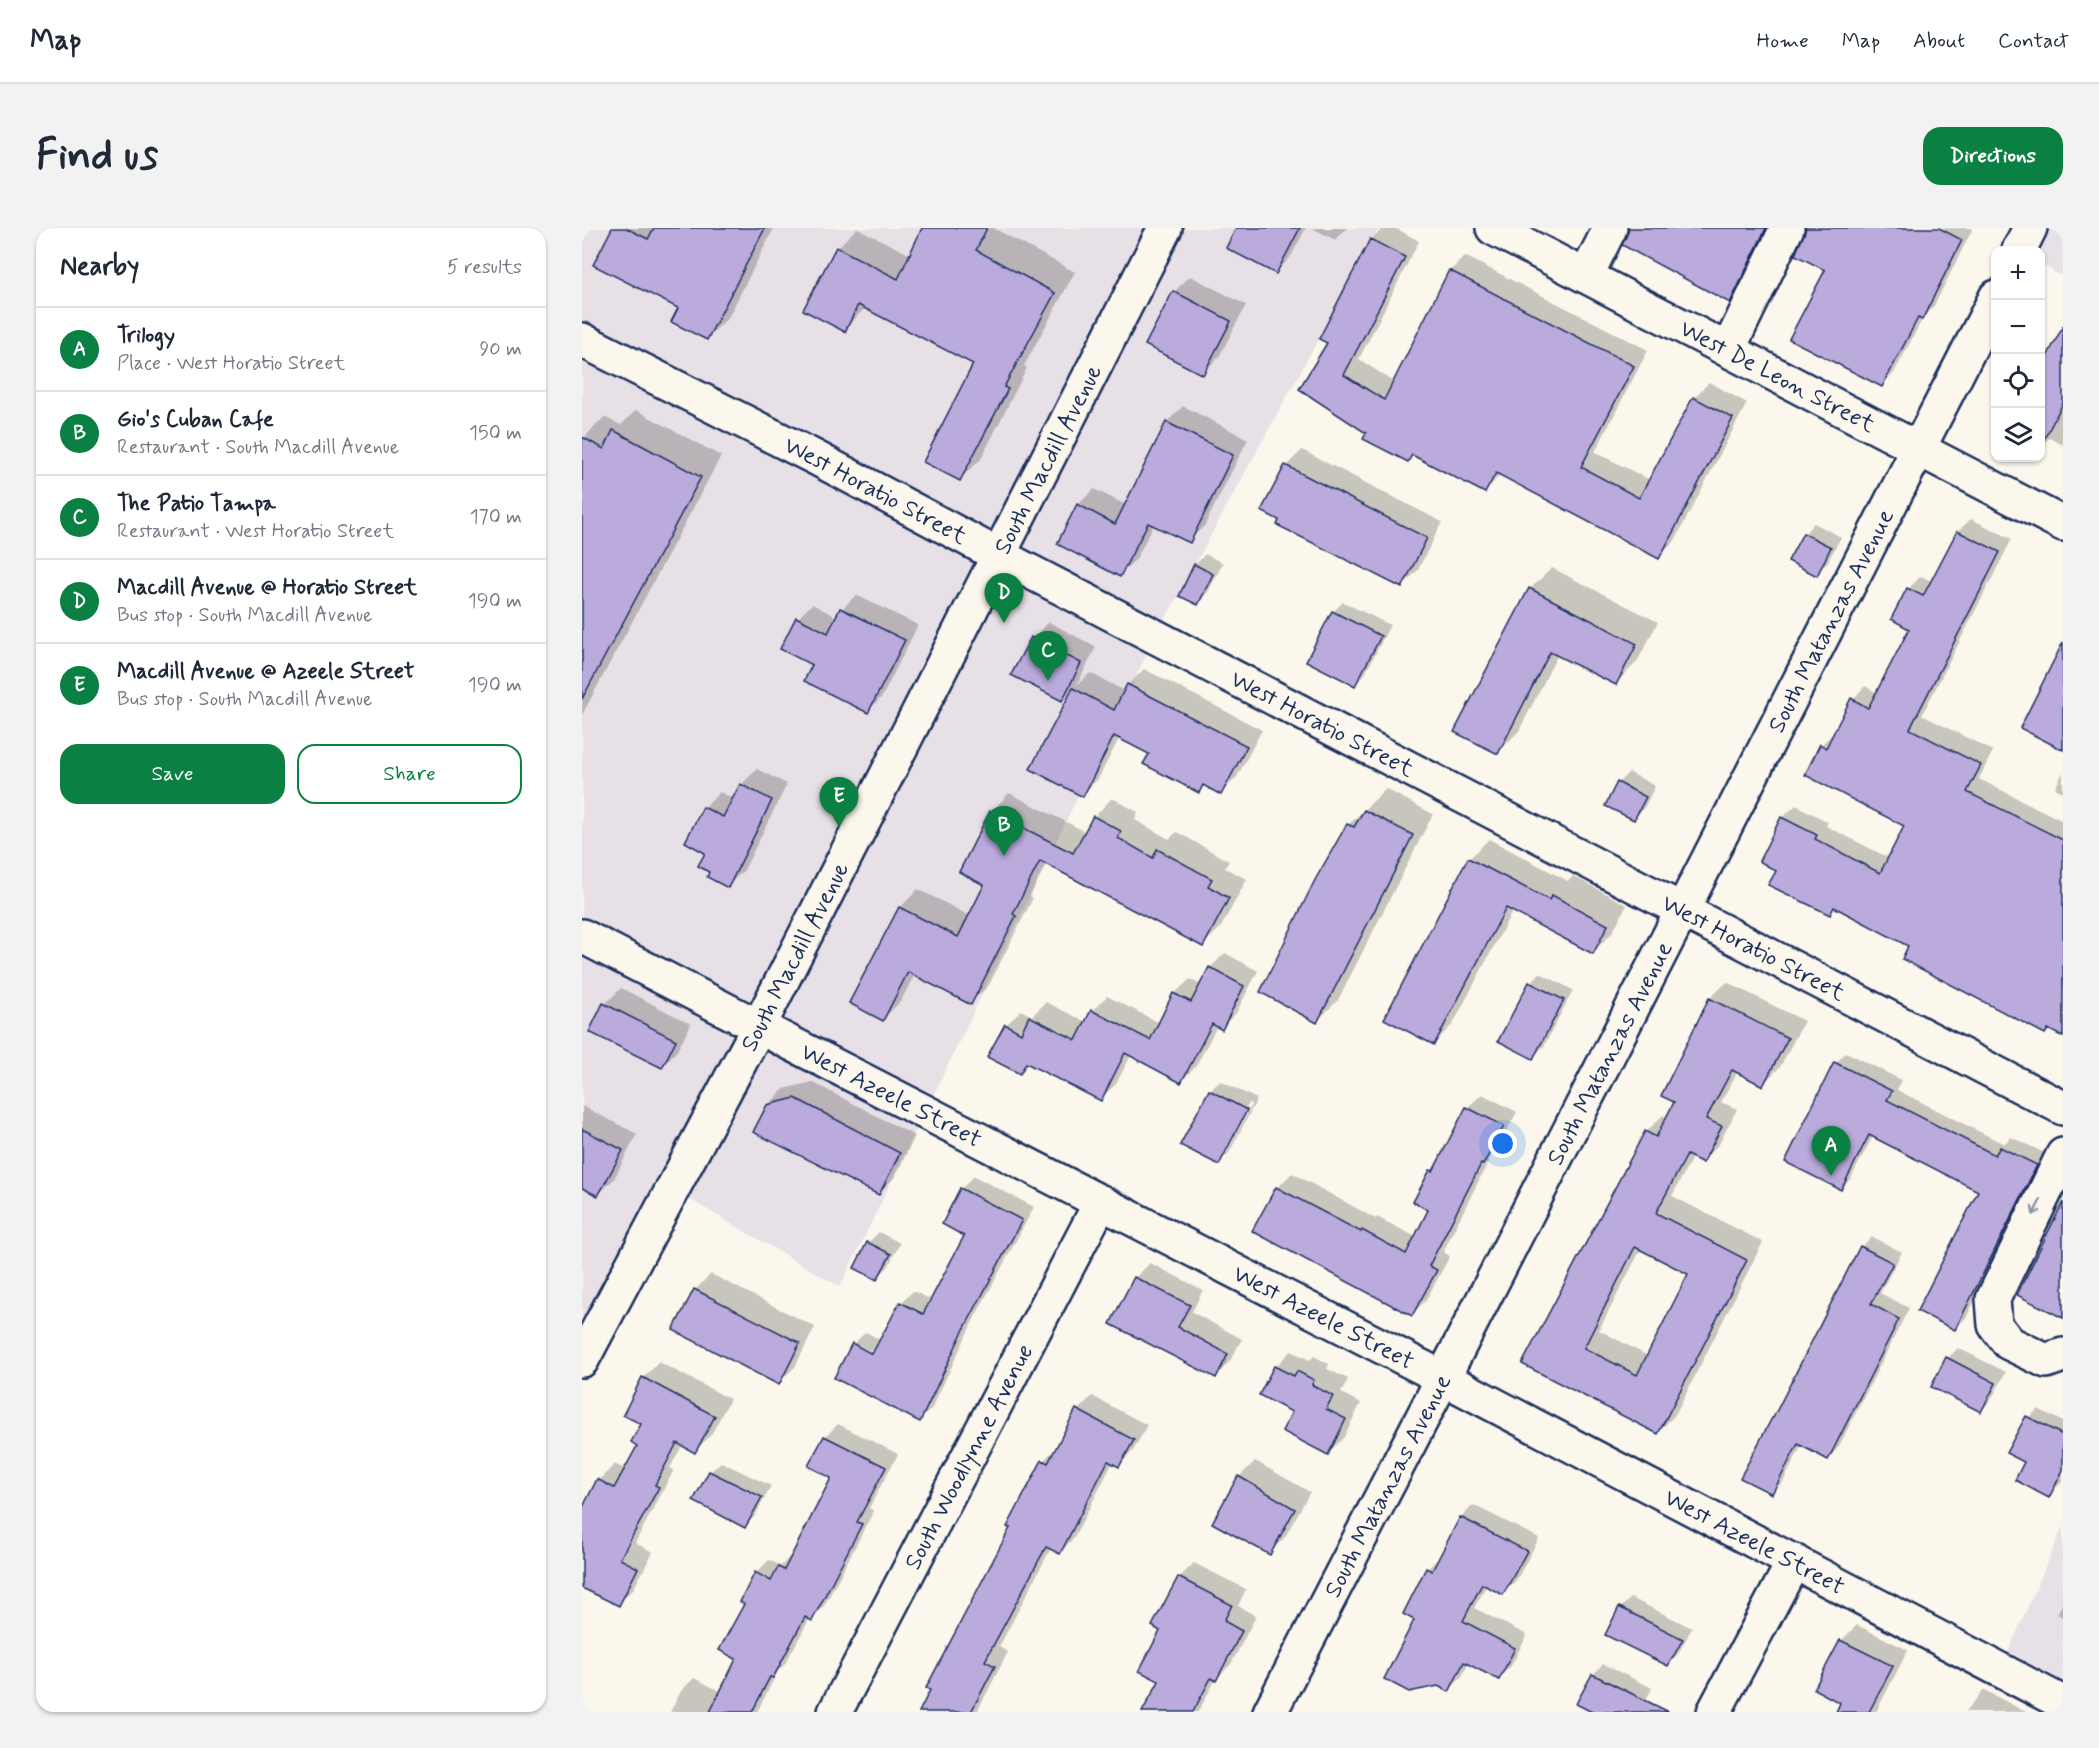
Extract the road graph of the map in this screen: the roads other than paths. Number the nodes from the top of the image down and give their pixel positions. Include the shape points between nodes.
1 (1166, 228) edge
2 (1493, 228) edge
3 (1610, 228) edge
4 (1787, 228) edge
5 (2030, 228) edge
6 (2021, 246) edge
7 (1586, 276) junction
8 (1993, 300) edge
9 (582, 340) edge
10 (1728, 350) junction
11 (1918, 448) junction
12 (2063, 524) edge
13 (999, 556) junction
14 (1683, 909) junction
15 (582, 936) edge
16 (759, 1026) junction
17 (2063, 1108) edge
18 (2063, 1155) edge
19 (1101, 1202) junction
20 (2063, 1355) edge
21 (582, 1360) edge
22 (1443, 1378) junction
23 (1794, 1561) junction
24 (2063, 1703) edge
25 (835, 1712) edge
26 (1270, 1712) edge
27 (1714, 1712) edge

1 - 13 street, South Macdill Avenue
2 - 7 street, West De Leon Street
3 - 7 street
4 - 10 street
5 - 6 street
7 - 10 street, West De Leon Street
8 - 11 street, South Matanzas Avenue
9 - 13 street, West Horatio Street
10 - 11 street, West De Leon Street
11 - 12 street, West De Leon Street
11 - 14 street, South Matanzas Avenue
13 - 14 street, West Horatio Street
13 - 16 street, South Macdill Avenue
14 - 17 street, West Horatio Street
14 - 22 street, South Matanzas Avenue
15 - 16 street, West Azeele Street
16 - 19 street, West Azeele Street
16 - 21 street, South Macdill Avenue
18 -> 20 street via 1993,1299 1995,1325 2009,1343 2046,1361
19 - 22 street, West Azeele Street
19 - 25 street, South Woodlynne Avenue
22 - 23 street, West Azeele Street
22 - 26 street, South Matanzas Avenue
23 - 24 street, West Azeele Street
23 - 27 street

